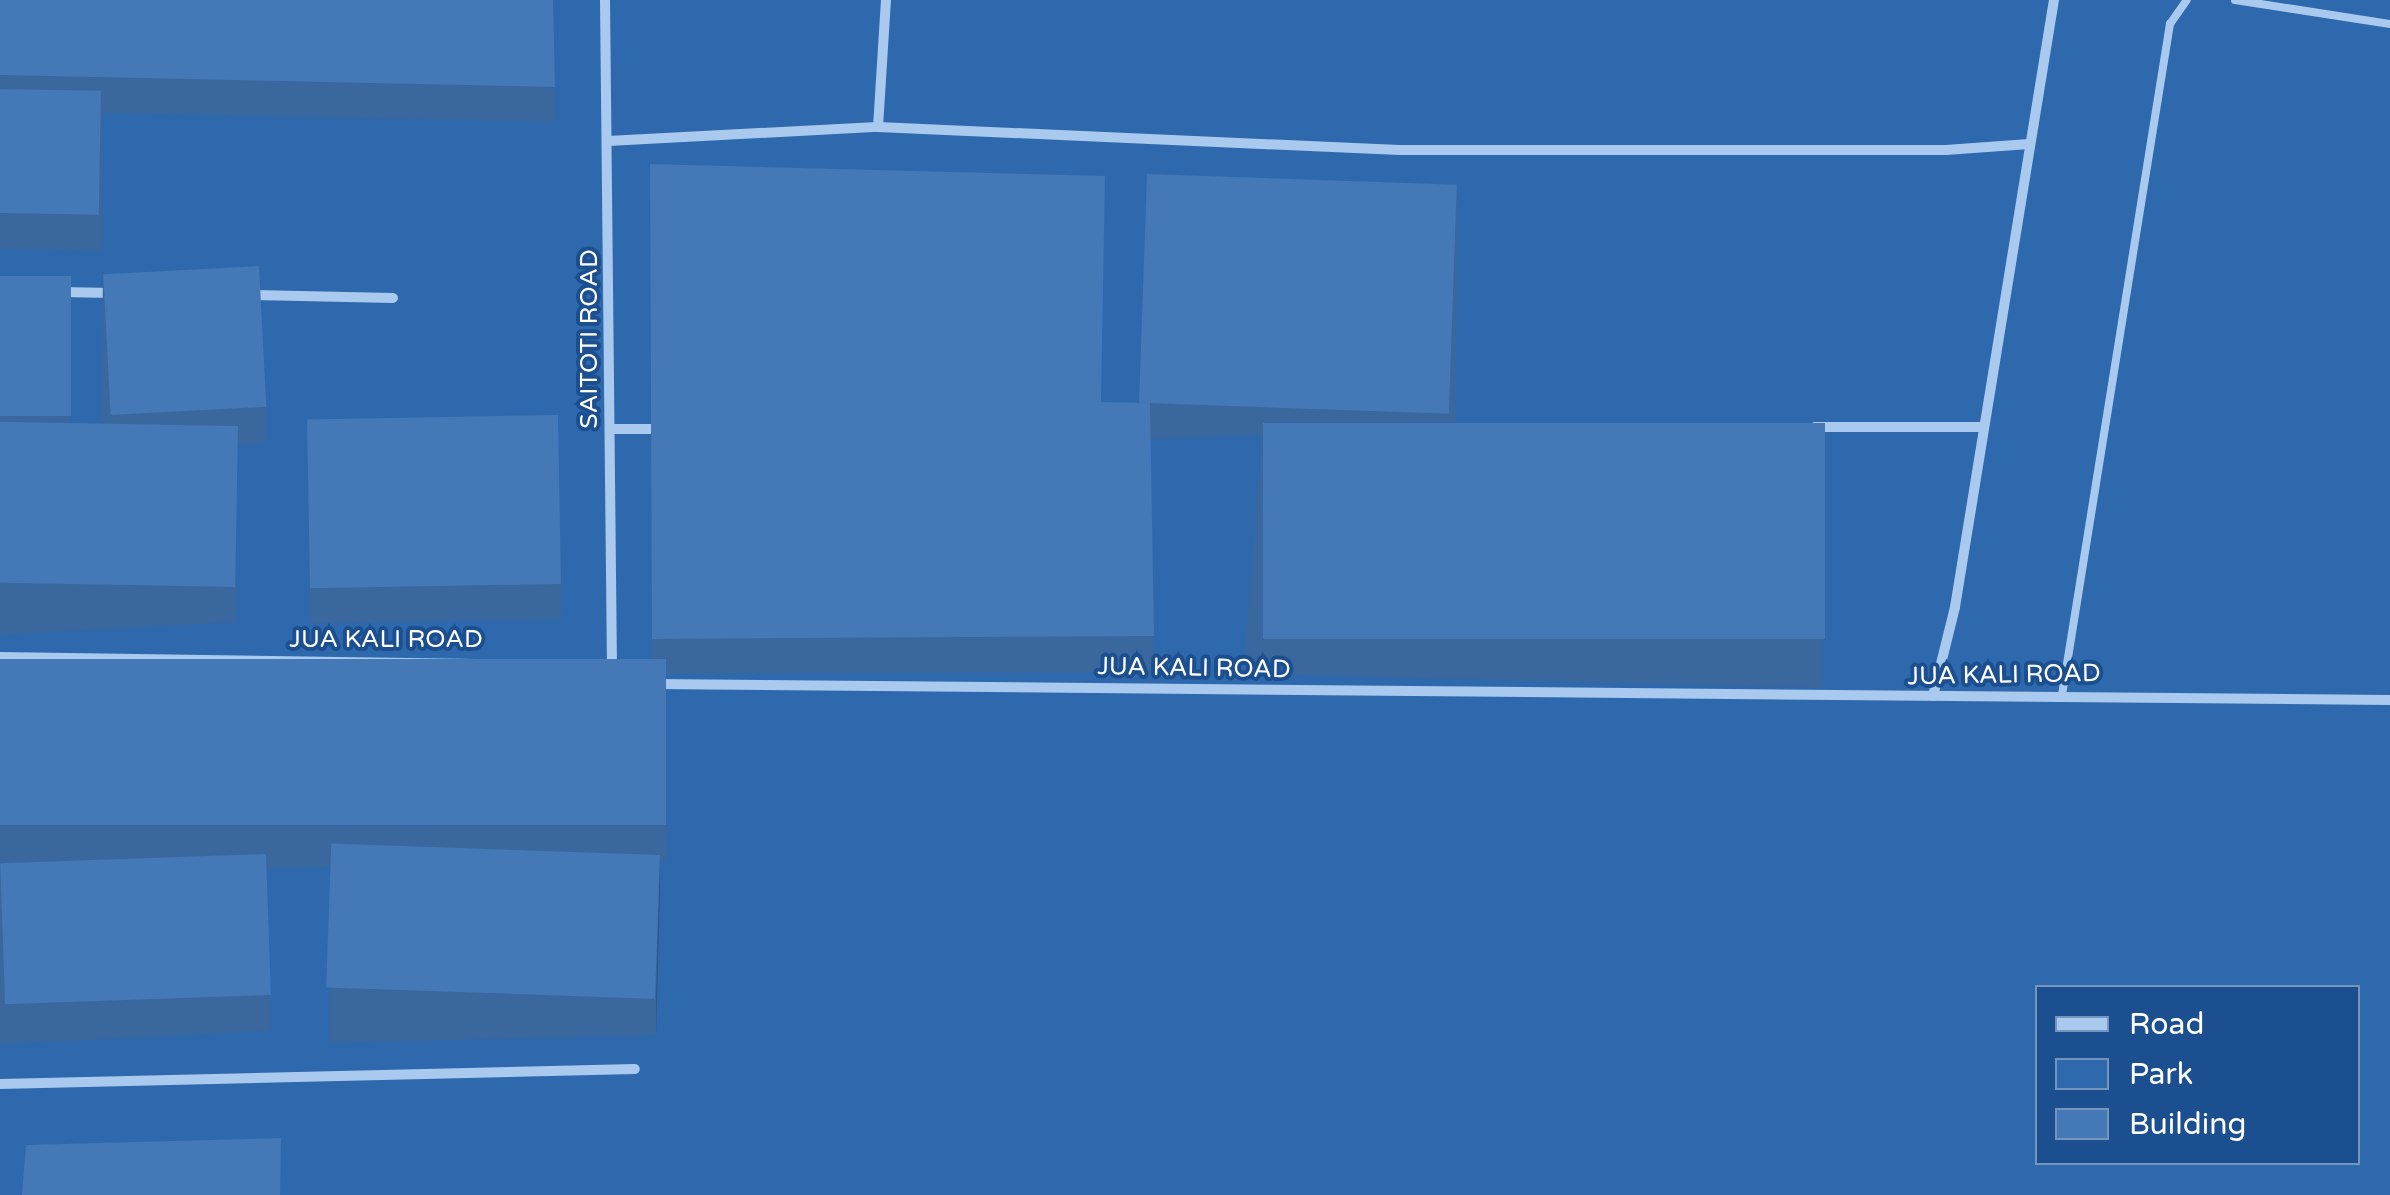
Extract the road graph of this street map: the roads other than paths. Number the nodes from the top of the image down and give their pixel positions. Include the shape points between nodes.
1 (605, 0) edge
2 (886, 0) edge
3 (2054, 0) edge
4 (2186, 0) edge
5 (2236, 0) edge
6 (2390, 24) edge
7 (878, 128) junction
8 (608, 141) junction
9 (2029, 144) junction
10 (39, 292) edge
11 (138, 294) edge
12 (236, 295) edge
13 (394, 298) dead end
14 (1804, 427) edge
15 (1984, 427) junction
16 (610, 428) junction
17 (670, 428) edge
18 (0, 657) edge
19 (560, 668) edge
20 (595, 674) edge
21 (612, 678) junction
22 (2062, 695) junction
23 (1933, 696) junction
24 (2390, 700) edge
25 (635, 1069) dead end
26 (0, 1084) edge

1 - 8 street, SAITOTI ROAD
2 - 7 street
3 - 9 street
4 - 22 lane via 2170,24
5 - 6 lane
7 - 8 street
7 - 9 street via 1400,150 1946,150
8 - 16 street, SAITOTI ROAD
9 - 15 street
10 - 11 street
12 - 13 street
14 - 15 street
15 - 23 street
16 - 17 street
16 - 21 street, SAITOTI ROAD
18 - 19 street, JUA KALI ROAD via 508,660
20 - 21 street, JUA KALI ROAD
21 - 23 street, JUA KALI ROAD via 650,684
22 - 23 street, JUA KALI ROAD
22 - 24 street, JUA KALI ROAD
25 - 26 street

